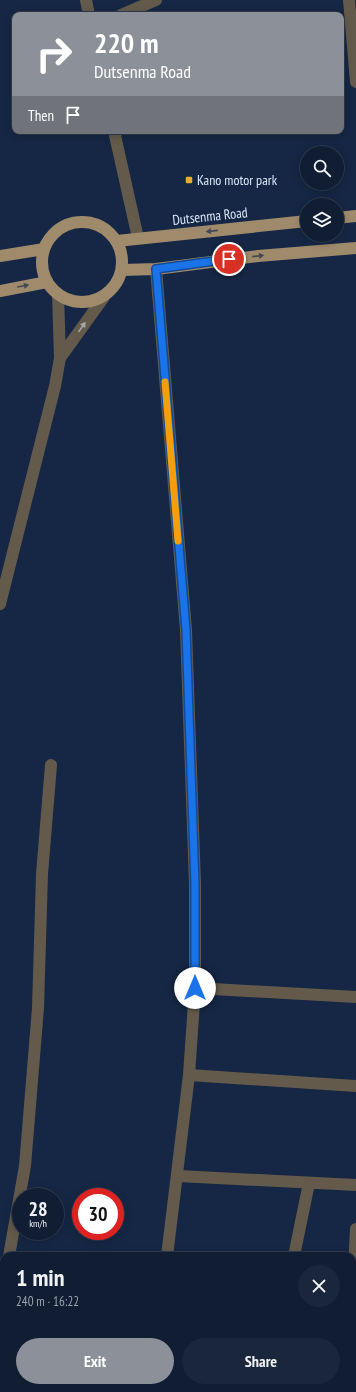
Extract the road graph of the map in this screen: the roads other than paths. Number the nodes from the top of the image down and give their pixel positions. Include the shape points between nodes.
1 (86, 0) edge
2 (156, 0) edge
3 (349, 0) edge
4 (88, 12) edge
5 (128, 12) edge
6 (356, 82) edge
7 (115, 134) edge
8 (356, 216) edge
9 (344, 217) edge
10 (300, 222) edge
11 (138, 238) junction
12 (117, 241) junction
13 (356, 248) edge
14 (44, 250) junction
15 (0, 256) edge
16 (156, 269) junction
17 (122, 270) junction
18 (47, 282) junction
19 (0, 291) edge
20 (58, 294) junction
21 (104, 297) junction
22 (60, 358) junction
23 (0, 604) edge
24 (51, 765) dead end
25 (195, 988) junction
26 (356, 997) edge
27 (189, 1075) junction
28 (356, 1086) edge
29 (178, 1176) junction
30 (309, 1183) junction
31 (356, 1186) edge
32 (356, 1229) edge
33 (11, 1252) edge
34 (168, 1252) edge
35 (295, 1252) edge
36 (355, 1252) edge

1 - 4 street
2 - 5 street
3 - 6 street
7 - 11 street
8 - 9 main road
10 -> 11 main road, Dutsenma Road
11 - 12 main road, Dutsenma Road
12 - 14 main road via 106,230 92,223 77,222 63,226 51,236
12 - 17 main road via 122,255
16 -> 13 main road via 258,256
14 - 15 main road
14 - 18 main road via 42,266
16 - 17 main road
16 - 25 street via 186,630 195,884
17 - 21 main road via 116,285
19 -> 18 main road
18 - 20 main road
20 - 21 main road via 72,302 88,302
20 - 22 street
22 -> 21 street
22 - 23 street via 34,476
24 - 33 street via 42,874 38,1016 25,1166
25 - 26 street
25 - 27 street
27 - 28 street
27 - 29 street
29 - 30 street
29 - 34 street
30 - 31 street
30 - 35 street
32 - 36 street

